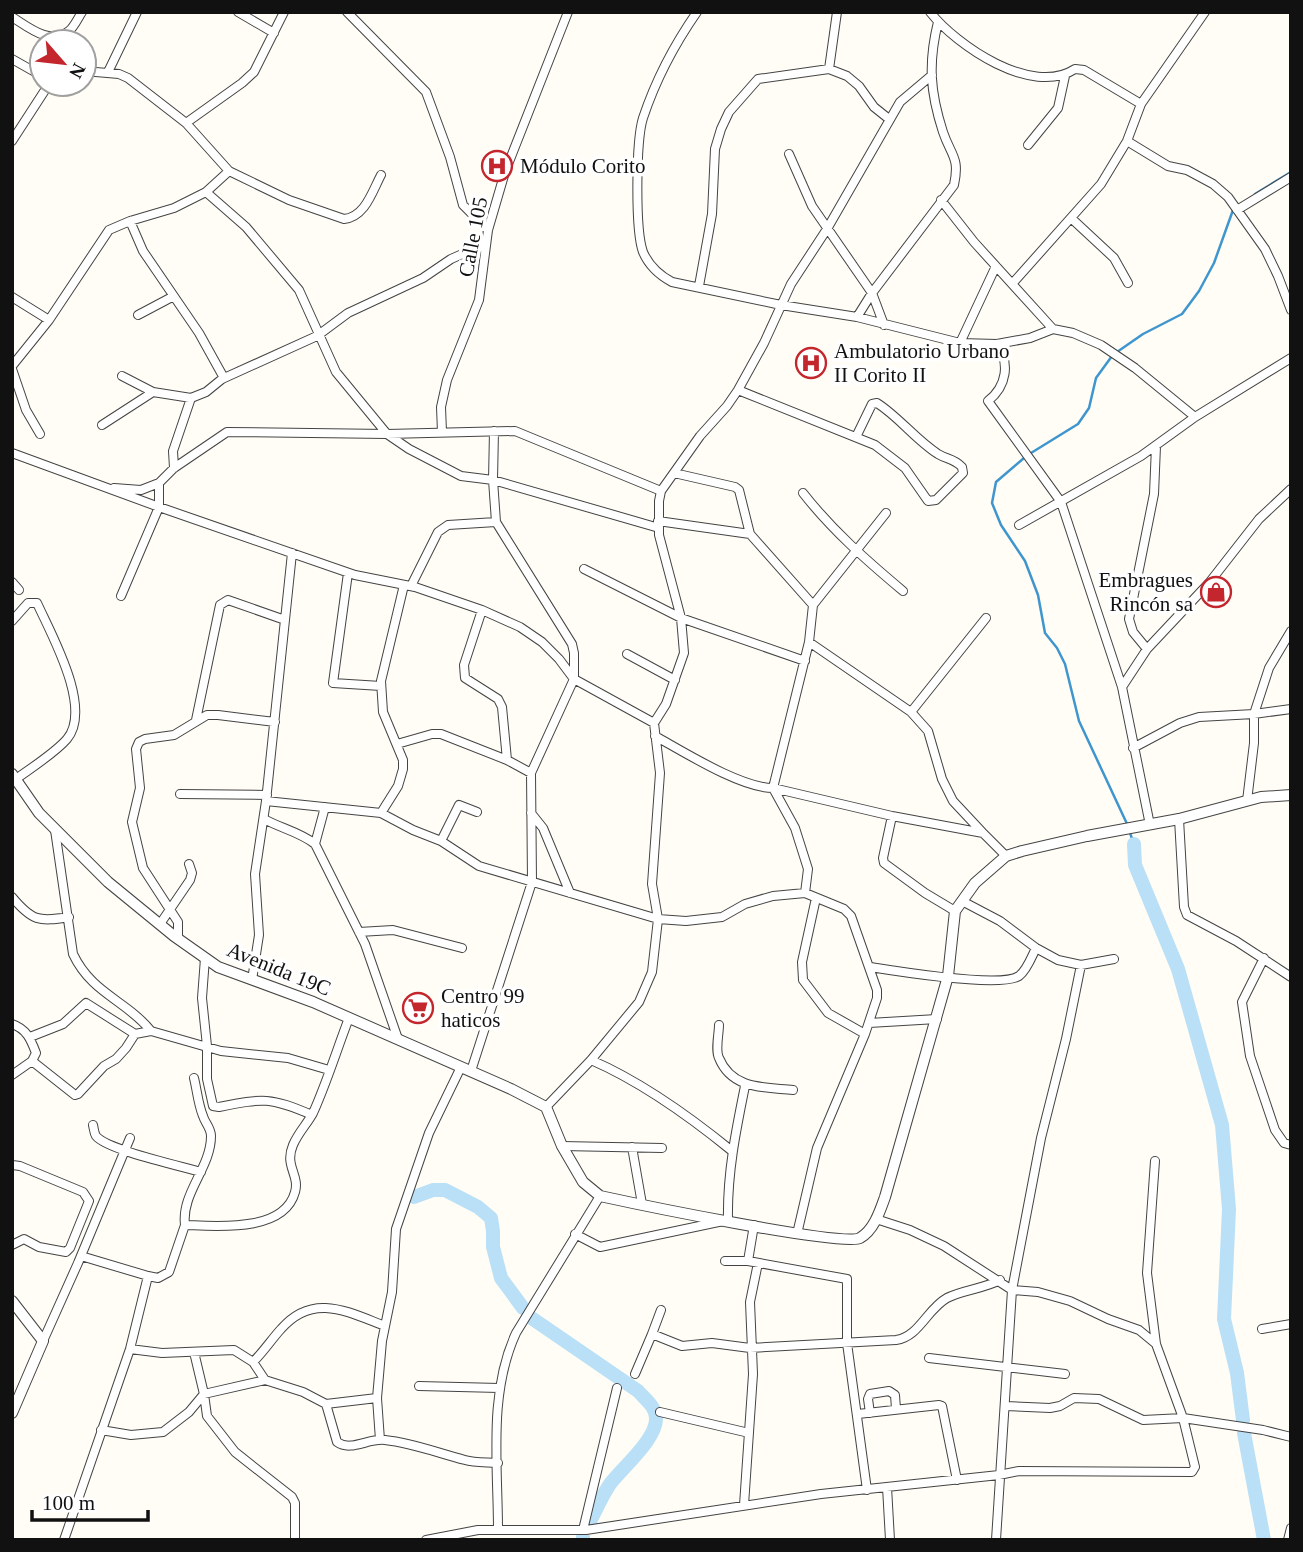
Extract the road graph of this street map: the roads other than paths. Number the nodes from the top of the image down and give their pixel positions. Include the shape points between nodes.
1 (82, 12) edge
2 (136, 12) edge
3 (238, 12) edge
4 (284, 12) edge
5 (347, 12) edge
6 (568, 12) edge
7 (697, 12) edge
8 (837, 12) edge
9 (930, 12) edge
10 (1205, 12) edge
11 (12, 17) edge
12 (938, 22) junction
13 (274, 33) junction
14 (12, 59) edge
15 (28, 68) edge
16 (829, 69) junction
17 (98, 72) edge
18 (108, 72) junction
19 (932, 75) junction
20 (1065, 76) junction
21 (40, 98) edge
22 (1141, 104) junction
23 (889, 119) junction
24 (186, 123) junction
25 (12, 141) edge
26 (1127, 141) junction
27 (1028, 145) dead end
28 (789, 154) dead end
29 (229, 171) junction
30 (381, 175) dead end
31 (1291, 177) edge
32 (206, 192) junction
33 (941, 200) junction
34 (1237, 210) junction
35 (1071, 218) junction
36 (130, 221) junction
37 (827, 229) junction
38 (488, 230) junction
39 (485, 244) junction
40 (996, 267) junction
41 (1128, 283) dead end
42 (1012, 284) junction
43 (699, 286) junction
44 (872, 293) junction
45 (12, 297) edge
46 (172, 297) junction
47 (781, 305) junction
48 (1291, 310) edge
49 (138, 315) dead end
50 (858, 317) junction
51 (49, 320) junction
52 (884, 325) junction
53 (1053, 329) junction
54 (320, 334) junction
55 (960, 344) junction
56 (997, 344) junction
57 (1291, 358) edge
58 (12, 368) edge
59 (122, 376) dead end
60 (224, 378) junction
61 (738, 390) junction
62 (153, 392) junction
63 (191, 398) junction
64 (1195, 417) junction
65 (102, 425) dead end
66 (494, 431) junction
67 (442, 432) junction
68 (40, 434) dead end
69 (387, 434) junction
70 (856, 437) junction
71 (1156, 446) junction
72 (12, 453) edge
73 (173, 468) junction
74 (674, 473) junction
75 (493, 480) junction
76 (159, 483) junction
77 (104, 487) junction
78 (1291, 489) edge
79 (661, 491) junction
80 (803, 493) dead end
81 (1061, 502) junction
82 (159, 507) junction
83 (886, 513) dead end
84 (496, 522) junction
85 (658, 525) junction
86 (1019, 525) dead end
87 (750, 534) junction
88 (856, 551) junction
89 (292, 553) junction
90 (584, 569) dead end
91 (348, 572) junction
92 (12, 582) edge
93 (407, 585) junction
94 (19, 590) dead end
95 (903, 591) dead end
96 (121, 596) dead end
97 (813, 605) junction
98 (482, 610) junction
99 (681, 618) junction
100 (986, 618) dead end
101 (285, 620) junction
102 (12, 621) edge
103 (1291, 631) edge
104 (809, 642) junction
105 (1147, 649) junction
106 (627, 654) dead end
107 (805, 661) junction
108 (574, 679) junction
109 (675, 680) junction
110 (381, 686) junction
111 (1122, 687) junction
112 (1291, 709) edge
113 (911, 712) junction
114 (1254, 714) junction
115 (196, 720) junction
116 (275, 722) junction
117 (654, 723) junction
118 (655, 736) junction
119 (397, 744) junction
120 (1133, 748) junction
121 (507, 760) junction
122 (531, 773) junction
123 (14, 777) edge
124 (773, 788) junction
125 (180, 794) dead end
126 (1291, 795) edge
127 (267, 798) junction
128 (1247, 801) junction
129 (325, 807) junction
130 (477, 811) dead end
131 (381, 813) junction
132 (531, 813) junction
133 (892, 816) junction
134 (264, 819) junction
135 (1179, 819) junction
136 (1150, 824) junction
137 (55, 830) junction
138 (983, 833) junction
139 (441, 841) junction
140 (315, 844) junction
141 (1006, 856) junction
142 (189, 864) dead end
143 (532, 882) junction
144 (570, 893) junction
145 (805, 893) junction
146 (12, 897) edge
147 (817, 898) junction
148 (962, 901) junction
149 (169, 908) junction
150 (955, 911) junction
151 (69, 917) junction
152 (658, 919) junction
153 (160, 924) junction
154 (359, 932) junction
155 (178, 939) junction
156 (462, 948) dead end
157 (1036, 948) junction
158 (205, 957) junction
159 (1264, 958) junction
160 (1114, 959) dead end
161 (1081, 965) junction
162 (870, 967) junction
163 (948, 976) junction
164 (1291, 977) edge
165 (252, 980) junction
166 (349, 1018) junction
167 (937, 1019) junction
168 (869, 1023) junction
169 (12, 1024) edge
170 (719, 1024) dead end
171 (151, 1031) junction
172 (135, 1034) junction
173 (865, 1034) junction
174 (30, 1037) junction
175 (398, 1039) junction
176 (207, 1046) junction
177 (591, 1060) junction
178 (32, 1061) junction
179 (466, 1069) junction
180 (329, 1070) junction
181 (12, 1075) edge
182 (194, 1078) dead end
183 (745, 1086) junction
184 (793, 1090) dead end
185 (546, 1107) junction
186 (312, 1115) junction
187 (93, 1125) dead end
188 (130, 1138) dead end
189 (1291, 1145) edge
190 (562, 1146) junction
191 (632, 1147) junction
192 (662, 1148) dead end
193 (124, 1150) junction
194 (732, 1151) junction
195 (1155, 1161) dead end
196 (12, 1165) edge
197 (201, 1172) junction
198 (600, 1196) junction
199 (642, 1204) junction
200 (876, 1219) junction
201 (728, 1220) junction
202 (185, 1225) junction
203 (754, 1225) junction
204 (575, 1234) junction
205 (797, 1234) junction
206 (12, 1245) edge
207 (81, 1256) junction
208 (726, 1261) dead end
209 (753, 1262) junction
210 (148, 1276) junction
211 (1000, 1280) junction
212 (1012, 1290) junction
213 (12, 1301) edge
214 (661, 1310) dead end
215 (1291, 1324) edge
216 (385, 1326) junction
217 (1262, 1329) dead end
218 (652, 1334) junction
219 (43, 1341) junction
220 (847, 1343) junction
221 (1156, 1344) junction
222 (750, 1348) junction
223 (130, 1349) junction
224 (194, 1352) junction
225 (929, 1358) dead end
226 (253, 1362) junction
227 (1006, 1366) junction
228 (635, 1374) dead end
229 (1065, 1374) dead end
230 (265, 1380) junction
231 (419, 1386) dead end
232 (499, 1388) junction
233 (617, 1388) dead end
234 (204, 1394) junction
235 (377, 1398) junction
236 (327, 1404) junction
237 (1005, 1406) junction
238 (897, 1409) junction
239 (660, 1412) dead end
240 (12, 1413) edge
241 (870, 1413) junction
242 (858, 1414) junction
243 (1183, 1418) junction
244 (101, 1430) junction
245 (749, 1433) junction
246 (1291, 1437) edge
247 (380, 1440) junction
248 (498, 1463) junction
249 (999, 1475) junction
250 (957, 1480) junction
251 (887, 1488) junction
252 (867, 1490) junction
253 (744, 1505) junction
254 (1291, 1528) edge
255 (478, 1530) junction
256 (498, 1530) junction
257 (583, 1530) junction
258 (64, 1540) edge
259 (295, 1540) edge
260 (426, 1540) edge
261 (478, 1540) edge
262 (890, 1540) edge
263 (996, 1540) edge
264 (1288, 1540) edge

1 - 11 street via 69,31 57,36 35,32
2 - 18 street
3 - 13 street
4 - 13 street
5 - 38 street via 426,92 463,205
6 - 38 street, Calle 105 via 505,172
7 - 43 street via 661,71 642,121 638,206 642,249 649,264 673,282
8 - 16 street
9 - 12 street
10 - 22 street
12 - 19 street via 931,51
12 - 20 street via 958,40 1008,69
13 - 24 street via 254,72
14 - 15 street
16 - 23 street via 859,86
16 - 43 street via 758,79 729,112 715,149 712,214
17 - 18 street
18 - 24 street via 128,78
19 - 23 street via 900,102
19 - 33 street via 957,169 954,184
20 - 22 street via 1075,69 1084,70
20 - 27 street via 1058,108
21 - 25 street
22 - 26 street
23 - 37 street
24 - 29 street
26 - 34 street via 1168,166 1213,184
26 - 35 street via 1101,184
28 - 37 street
29 - 30 street via 289,200 344,219 360,213
29 - 32 street
31 - 34 street
32 - 36 street via 174,208
32 - 54 street via 246,227 299,290
33 - 40 street
33 - 44 street
34 - 48 street via 1265,249
35 - 41 street via 1114,258
35 - 42 street
36 - 46 street
36 - 51 street via 109,230
37 - 44 street
37 - 47 street
38 - 39 street, Calle 105
39 - 54 street via 348,313
39 - 67 street, Calle 105 via 480,300 447,380 440,407
40 - 42 street
40 - 55 street
42 - 53 street
43 - 47 street
44 - 50 street
44 - 52 street
45 - 51 street
46 - 49 street
46 - 60 street
47 - 50 street
47 - 61 street
50 - 52 street
51 - 58 street
52 - 55 street
53 - 56 street
53 - 64 street via 1101,345
54 - 60 street
54 - 69 street via 336,372
55 - 56 street
56 - 81 street via 1005,355 1005,372 1001,387 988,401
57 - 64 street
58 - 68 street via 26,410
59 - 62 street
60 - 63 street
61 - 70 street
61 - 74 street
62 - 63 street
62 - 65 street
63 - 73 street via 173,451
64 - 71 street
66 - 67 street
66 - 75 street
66 - 79 street via 528,435
67 - 69 street
69 - 73 street via 227,432
69 - 75 street via 461,477
70 - 70 street via 872,404 877,403 939,454 954,459 963,473 936,500 928,501 892,456
71 - 81 street
71 - 105 street via 1154,494 1129,619
72 - 77 street
73 - 76 street
74 - 79 street
74 - 87 street via 739,490
75 - 84 street
75 - 85 street
76 - 77 street via 141,490
76 - 82 street
77 - 82 street
78 - 105 street via 1259,519 1209,583
79 - 85 street
80 - 88 street
81 - 86 street
81 - 111 street
82 - 89 street
82 - 96 street
83 - 88 street
84 - 93 street via 448,525 438,532
84 - 108 street via 572,644
85 - 87 street
85 - 99 street
87 - 97 street
88 - 95 street
88 - 97 street
89 - 91 street
89 - 101 street
90 - 99 street
91 - 93 street
91 - 110 street via 333,683
92 - 94 street
93 - 98 street
93 - 110 street
97 - 104 street
98 - 108 street via 541,642
98 - 121 street via 464,665 465,678 498,699
99 - 107 street
99 - 109 street via 684,653
100 - 113 street
101 - 115 street via 228,600 219,605
101 - 116 street
102 - 123 street via 28,603 37,603 61,656 75,708 66,740
103 - 114 street via 1269,668
104 - 107 street
104 - 113 street
105 - 111 street
106 - 109 street
107 - 124 street
108 - 117 street
108 - 122 street
109 - 117 street
110 - 119 street via 383,712
111 - 120 street
112 - 114 street
113 - 138 street via 928,731 953,801
114 - 120 street via 1199,717
114 - 128 street
115 - 116 street via 218,715
115 - 149 street via 174,736 145,739 136,748 140,788 132,822 143,868
116 - 127 street
117 - 118 street
118 - 124 street via 712,767 762,788
118 - 152 street via 660,773 652,884
119 - 121 street via 440,734
119 - 131 street via 403,769
120 - 136 street
121 - 122 street
122 - 132 street
123 - 137 street, Avenida 19C
124 - 133 street
124 - 145 street via 795,828 808,869
125 - 127 street
126 - 128 street
127 - 129 street
127 - 134 street
128 - 135 street
129 - 131 street
129 - 140 street
130 - 139 street via 458,805
131 - 139 street
132 - 143 street
132 - 144 street
133 - 138 street
133 - 150 street via 884,863
134 - 140 street
134 - 165 street via 255,874 259,935
135 - 136 street
135 - 159 street via 1187,915
136 - 141 street
137 - 151 street
137 - 153 street, Avenida 19C via 108,883
138 - 141 street
139 - 143 street via 479,866
140 - 154 street
141 - 148 street
142 - 149 street via 191,880
143 - 144 street
143 - 179 street
144 - 152 street
145 - 147 street
145 - 152 street via 745,904 722,917
146 - 151 street via 23,910 43,921
147 - 162 street via 851,916
147 - 173 street via 802,962 803,980 828,1013
148 - 150 street
148 - 157 street
149 - 153 street
149 - 155 street via 178,922
150 - 163 street
151 - 171 street via 73,954 81,971
152 - 177 street via 652,972 639,1002
153 - 155 street, Avenida 19C
154 - 156 street via 393,930
154 - 175 street
155 - 158 street, Avenida 19C
157 - 161 street
157 - 163 street via 1018,977 982,980
158 - 165 street, Avenida 19C
158 - 176 street via 202,998
159 - 164 street
159 - 189 street via 1242,1002 1250,1056 1275,1130
160 - 161 street
161 - 212 street
162 - 163 street
162 - 168 street via 877,990
163 - 167 street
165 - 166 street, Avenida 19C
166 - 175 street, Avenida 19C
166 - 180 street
167 - 168 street
167 - 200 street
168 - 173 street
169 - 174 street
170 - 183 street via 718,1057
171 - 172 street
171 - 176 street
172 - 174 street via 86,1003 64,1024
172 - 178 street via 116,1059 75,1095
173 - 205 street via 817,1148
174 - 178 street via 36,1053
175 - 179 street, Avenida 19C
176 - 180 street via 288,1058
176 - 186 street via 213,1105 267,1099
177 - 185 street
177 - 194 street via 623,1074
178 - 181 street
179 - 185 street, Avenida 19C
179 - 216 street via 429,1133 396,1229
180 - 186 street
182 - 197 street via 211,1133 208,1159
183 - 184 street
183 - 194 street
185 - 190 street
186 - 202 street via 292,1148 290,1166 296,1191 285,1207 256,1223
187 - 193 street via 100,1139
188 - 193 street
190 - 191 street
190 - 198 street via 583,1182
191 - 192 street
191 - 199 street
193 - 197 street
193 - 207 street
194 - 201 street
195 - 221 street via 1147,1273
196 - 206 street via 83,1192 89,1201 66,1252 24,1239
197 - 202 street via 185,1212
198 - 199 street
198 - 204 street
199 - 201 street
200 - 205 street via 867,1233 852,1240
200 - 211 street via 910,1230
201 - 203 street
201 - 204 street via 600,1247
202 - 210 street via 169,1272 158,1278
203 - 205 street
203 - 209 street
204 - 232 street via 516,1334
207 - 210 street
207 - 219 street
208 - 209 street
209 - 220 street via 846,1279
209 - 222 street
210 - 223 street
211 - 212 street
211 - 220 street via 947,1298 905,1339
212 - 221 street via 1070,1301 1139,1330
212 - 227 street
213 - 219 street
214 - 218 street
215 - 217 street
216 - 226 street via 317,1306 294,1316
216 - 235 street
218 - 222 street via 682,1346 712,1343
218 - 228 street
219 - 240 street
220 - 222 street
220 - 242 street
221 - 243 street
222 - 245 street
223 - 224 street
223 - 244 street
224 - 226 street via 234,1350
224 - 234 street
225 - 227 street
226 - 230 street
227 - 229 street
227 - 237 street
230 - 234 street
230 - 236 street
231 - 232 street
232 - 248 street
233 - 257 street
234 - 244 street via 163,1432 131,1435
234 - 259 street via 207,1416 235,1452 292,1497
235 - 236 street
235 - 247 street
236 - 247 street via 341,1445
237 - 243 street via 1051,1408 1074,1398 1099,1399 1143,1420
237 - 249 street
238 - 241 street
238 - 241 street via 890,1391 870,1394
238 - 250 street via 942,1406
239 - 245 street
241 - 242 street
242 - 252 street
243 - 246 street
243 - 249 street via 1195,1467 1192,1472 1019,1471
244 - 258 street
245 - 253 street
247 - 248 street via 467,1461
248 - 256 street
249 - 250 street
249 - 263 street
250 - 251 street
251 - 252 street
251 - 262 street
252 - 253 street
253 - 257 street
254 - 264 street
255 - 256 street
255 - 260 street
255 - 261 street
256 - 257 street

